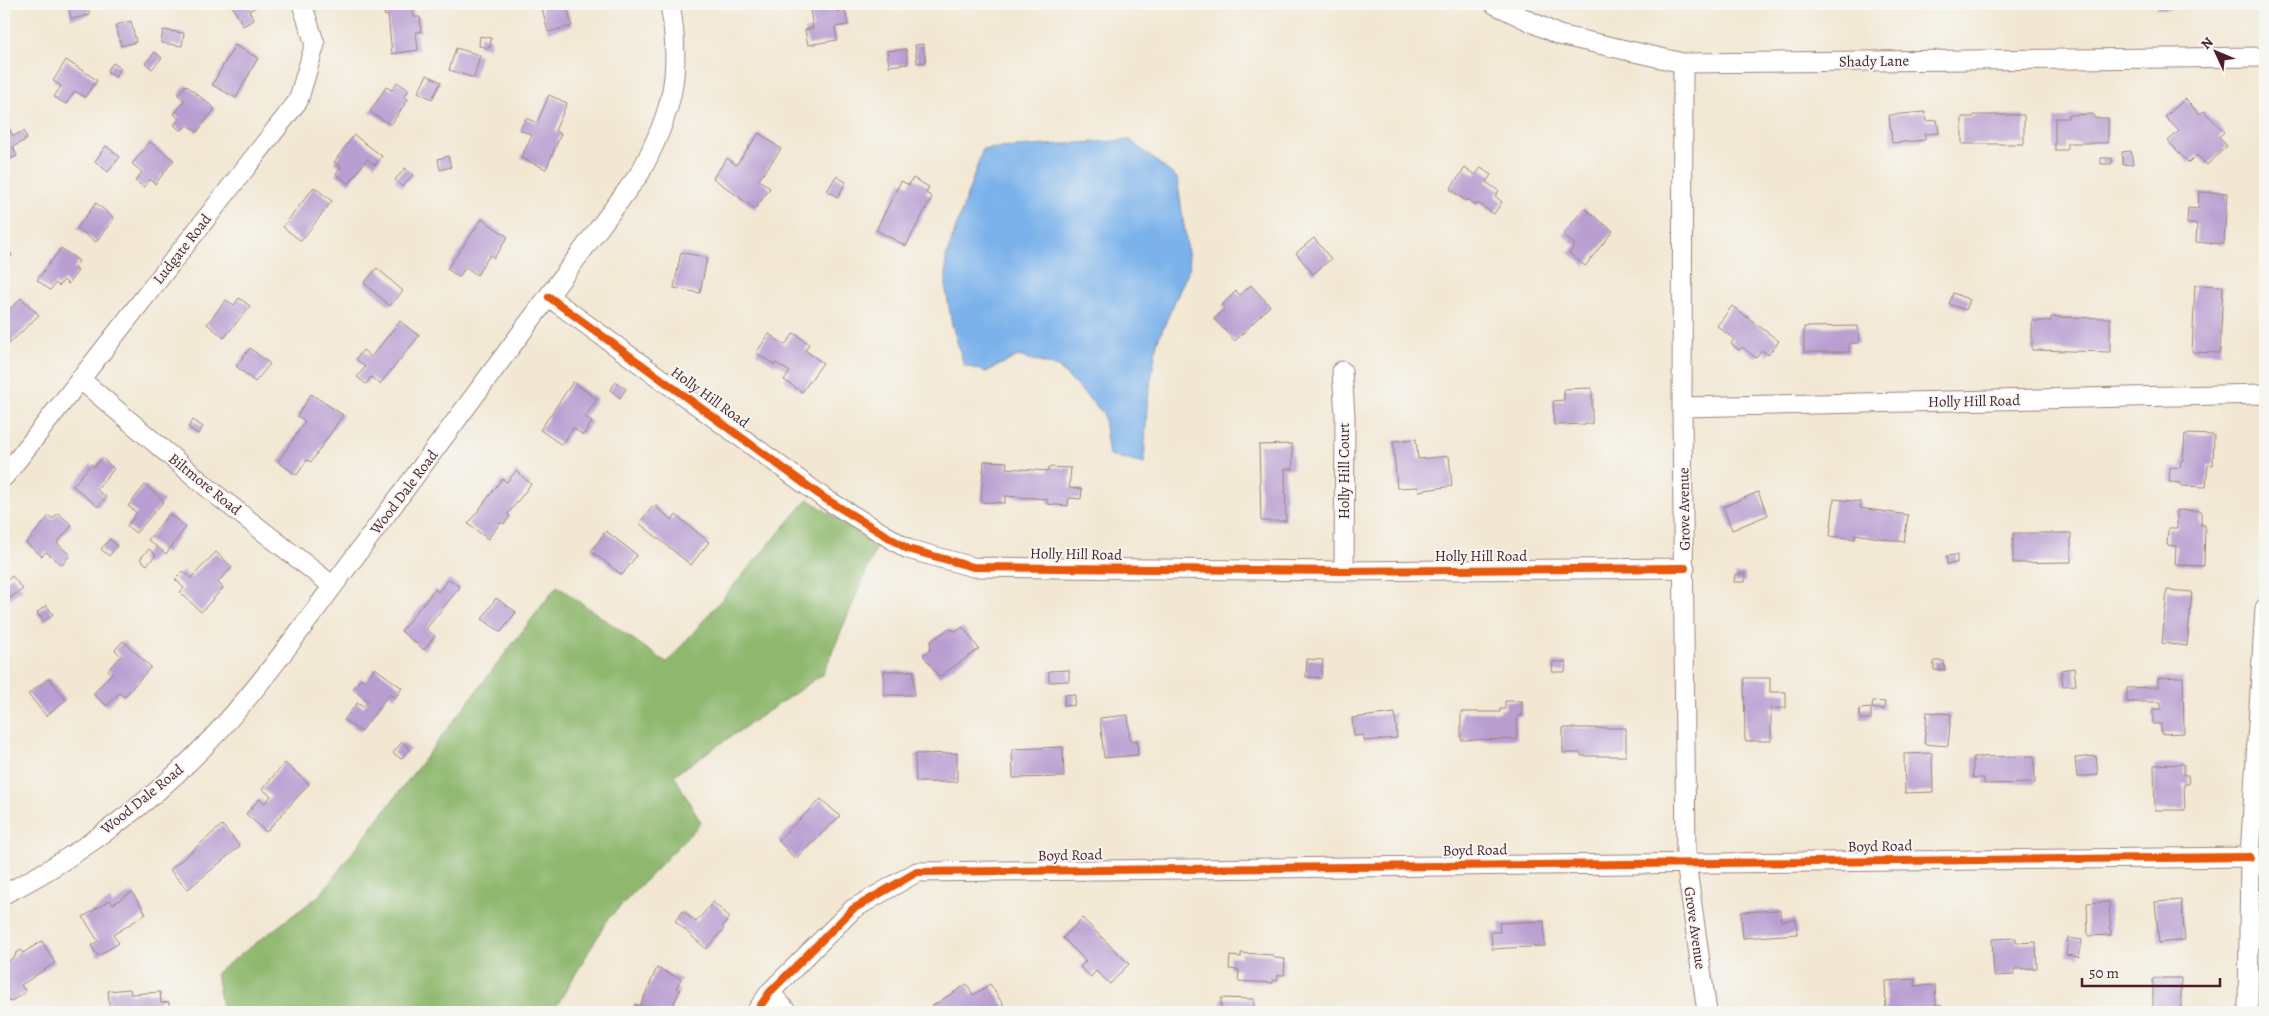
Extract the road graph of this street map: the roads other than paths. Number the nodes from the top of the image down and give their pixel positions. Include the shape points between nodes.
1 (302, 4) edge
2 (670, 4) edge
3 (1494, 4) edge
4 (2265, 57) edge
5 (1683, 63) junction
6 (549, 297) junction
7 (1342, 371) dead end
8 (80, 379) junction
9 (2265, 394) edge
10 (1682, 408) junction
11 (4, 478) edge
12 (1685, 568) junction
13 (1344, 571) junction
14 (333, 586) junction
15 (2265, 608) edge
16 (2250, 856) junction
17 (1686, 862) junction
18 (4, 894) edge
19 (770, 992) junction
20 (756, 1012) edge
21 (787, 1012) edge
22 (1707, 1012) edge
23 (2248, 1012) edge

1 - 8 street, Ludgate Road via 315,44 298,101
2 - 6 street, Wood Dale Road via 676,60 667,113 655,144 640,173
3 - 5 street, Shady Lane via 1559,35
4 - 5 street, Shady Lane
5 - 10 street, Grove Avenue
6 - 13 street, Holly Hill Road via 824,498 908,549 973,567
6 - 14 street, Wood Dale Road
7 - 13 street, Holly Hill Court via 1345,416
8 - 11 street, Ludgate Road
8 - 14 street, Biltmore Road via 214,493
9 - 10 street, Holly Hill Road
10 - 12 street, Grove Avenue
12 - 13 street, Holly Hill Road
12 - 17 street, Grove Avenue
14 - 18 street, Wood Dale Road via 290,645 175,775 74,853
15 - 16 street
16 - 17 street, Boyd Road
16 - 23 street
17 - 19 street, Boyd Road via 917,872 852,909
17 - 22 street, Grove Avenue
19 - 20 street, Boyd Road
19 - 21 street

